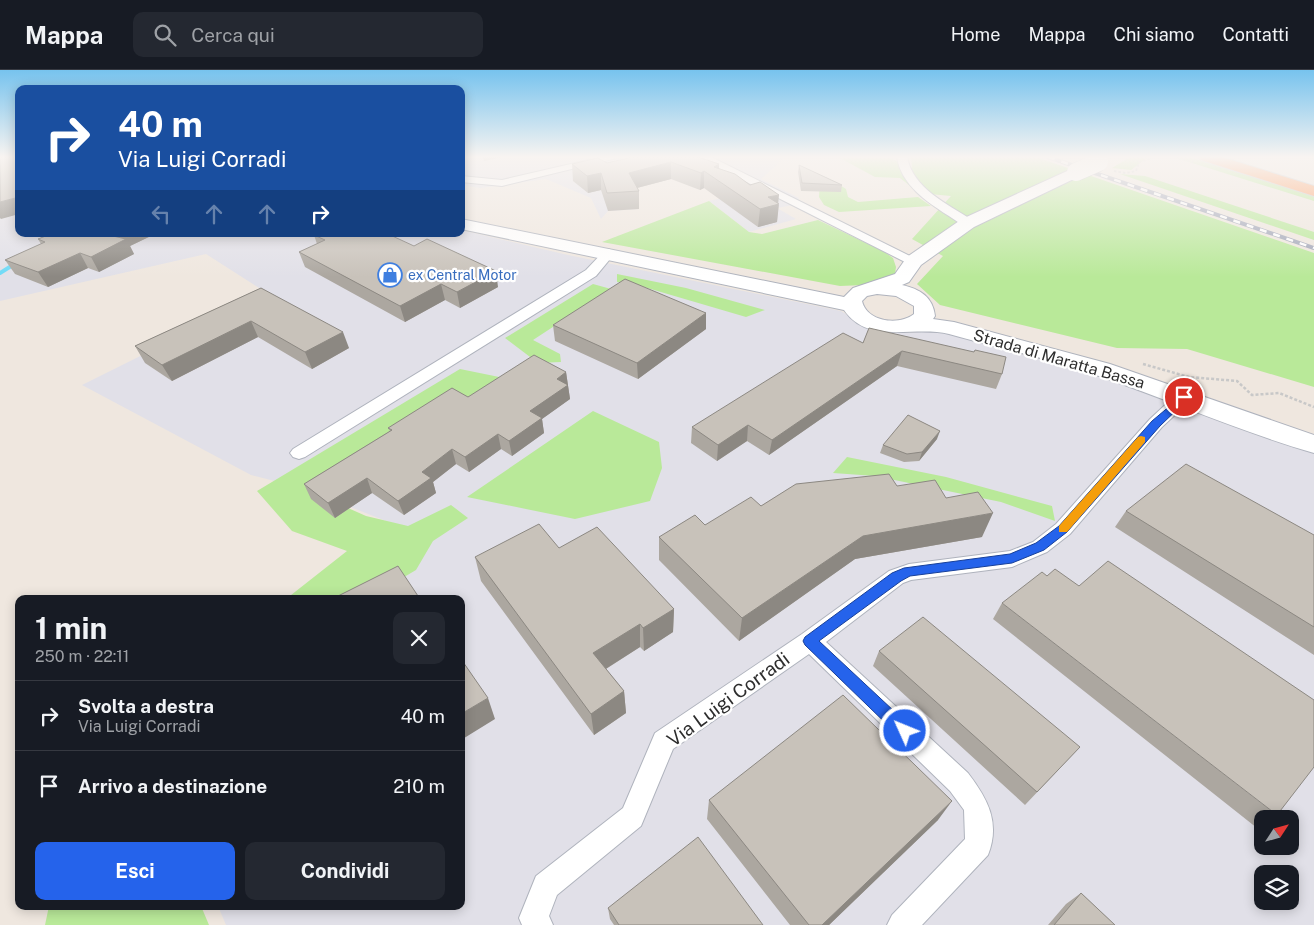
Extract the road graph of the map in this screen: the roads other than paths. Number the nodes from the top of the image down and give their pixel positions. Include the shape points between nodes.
1 (783, 197) edge
2 (929, 197) edge
3 (1023, 197) edge
4 (968, 223) junction
5 (465, 224) edge
6 (616, 255) junction
7 (914, 261) junction
8 (902, 278) junction
9 (877, 288) junction
10 (853, 300) junction
11 (918, 310) junction
12 (1184, 397) junction
13 (1314, 431) edge
14 (1314, 444) edge
15 (299, 453) dead end
16 (810, 641) junction
17 (538, 925) edge
18 (902, 925) edge

1 - 7 street
2 - 4 street
3 - 4 main road, bridge
4 - 7 main road
5 - 6 main road, Strada di Maratta Bassa
6 - 10 main road, Strada di Maratta Bassa
6 - 15 street
7 - 8 main road
8 - 9 main road
8 - 11 main road via 902,286
9 - 10 main road, Strada di Maratta Bassa via 868,289
9 - 11 main road, Strada di Maratta Bassa via 897,290
10 - 11 main road, Strada di Maratta Bassa via 861,317 881,326 905,326
11 - 12 main road, Strada di Maratta Bassa via 946,327 1102,369
11 - 13 main road, Strada di Maratta Bassa via 1017,333 1129,366
12 - 14 main road, Strada di Maratta Bassa
12 - 16 street, Via Luigi Corradi via 1156,423 1063,529 1040,547 1012,558 909,572 896,577
16 - 17 street, Via Luigi Corradi via 664,741 632,817 546,886 534,918
16 - 18 street via 959,782 976,804 978,846

